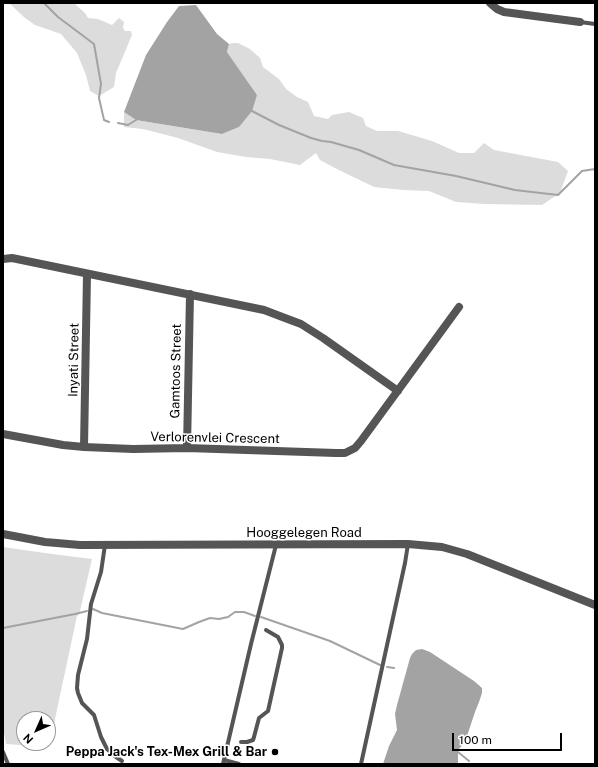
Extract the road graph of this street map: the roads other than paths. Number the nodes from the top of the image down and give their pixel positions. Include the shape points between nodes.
1 (490, 3) edge
2 (580, 22) joint
3 (595, 24) edge
4 (3, 259) edge
5 (87, 274) junction
6 (190, 294) junction
7 (459, 307) dead end
8 (398, 391) junction
9 (3, 434) edge
10 (84, 447) junction
11 (187, 448) junction
12 (3, 534) edge
13 (276, 544) junction
14 (408, 544) junction
15 (105, 545) junction
16 (595, 605) edge
17 (266, 630) dead end
18 (241, 742) dead end
19 (3, 752) edge
20 (122, 761) dead end
21 (224, 762) edge
22 (8, 764) edge
23 (239, 764) edge
24 (361, 764) edge

1 - 2 street via 504,12
2 - 3 lane
4 - 5 street via 12,258
5 - 6 street
5 - 10 street, Inyati Street
6 - 8 street via 264,310 301,324
6 - 11 street, Gamtoos Street
7 - 8 street, Verlorenvlei Crescent
8 - 11 street, Verlorenvlei Crescent via 361,441 345,453
9 - 10 street, Verlorenvlei Crescent
10 - 11 street, Verlorenvlei Crescent
12 - 15 street, Hooggelegen Road via 59,544
13 - 14 street, Hooggelegen Road
13 - 15 street, Hooggelegen Road
13 - 21 lane via 250,644
14 - 16 street, Hooggelegen Road via 442,547 467,554
14 - 24 lane
15 - 20 lane via 101,572 91,604 77,688 82,703 94,715 107,749
17 - 18 lane via 278,637 282,645 272,694 268,711 259,718 254,737 250,741
19 - 22 lane
21 - 23 lane

